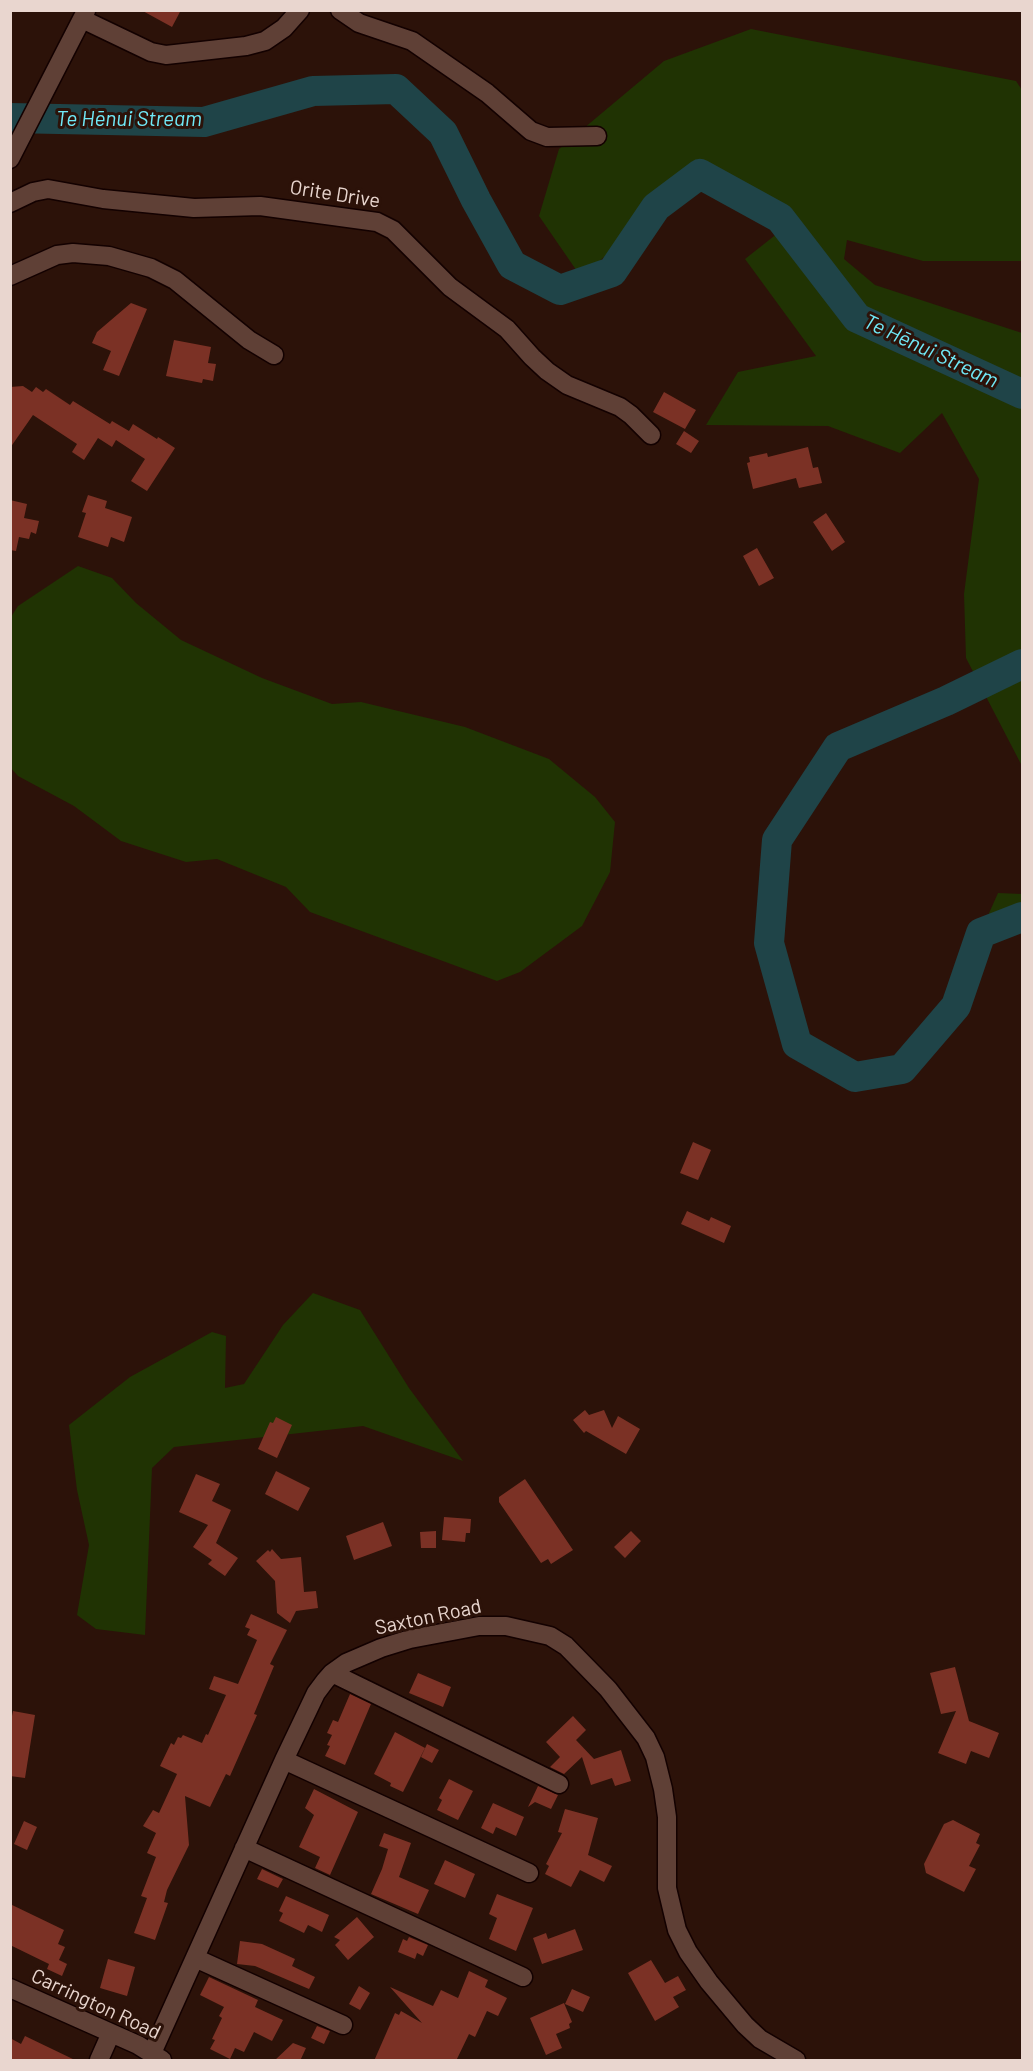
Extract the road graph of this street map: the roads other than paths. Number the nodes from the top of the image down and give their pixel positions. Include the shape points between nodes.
1 (300, 10) edge
2 (340, 10) edge
3 (84, 15) edge
4 (597, 136) dead end
5 (10, 159) edge
6 (10, 203) edge
7 (10, 276) edge
8 (274, 355) dead end
9 (651, 435) dead end
10 (332, 1673) junction
11 (284, 1760) junction
12 (559, 1784) dead end
13 (244, 1848) junction
14 (529, 1873) dead end
15 (195, 1958) junction
16 (524, 1977) dead end
17 (10, 1988) edge
18 (344, 2025) dead end
19 (111, 2033) junction
20 (157, 2056) edge
21 (99, 2061) edge
22 (796, 2061) edge

1 - 3 street via 265,41 166,55 151,52
2 - 4 street via 359,22 412,41 487,93 531,131 548,137
3 - 5 street
6 - 9 street, Orite Drive via 48,189 103,199 194,208 260,206 377,222 393,230 450,287 500,323 547,371 567,385 620,407
7 - 8 street via 57,255 73,253 110,256 141,265 174,280
10 - 11 street, Saxton Road via 316,1693
10 - 12 street
10 - 22 street, Saxton Road via 381,1648 479,1626 532,1630 566,1646 632,1718 655,1757 667,1817 671,1908 688,1952 745,2025
11 - 13 street, Saxton Road
11 - 14 street
13 - 15 street, Saxton Road
13 - 16 street
15 - 18 street
15 - 20 street, Saxton Road
17 - 19 street, Carrington Road
19 - 20 street, Carrington Road
19 - 21 street

